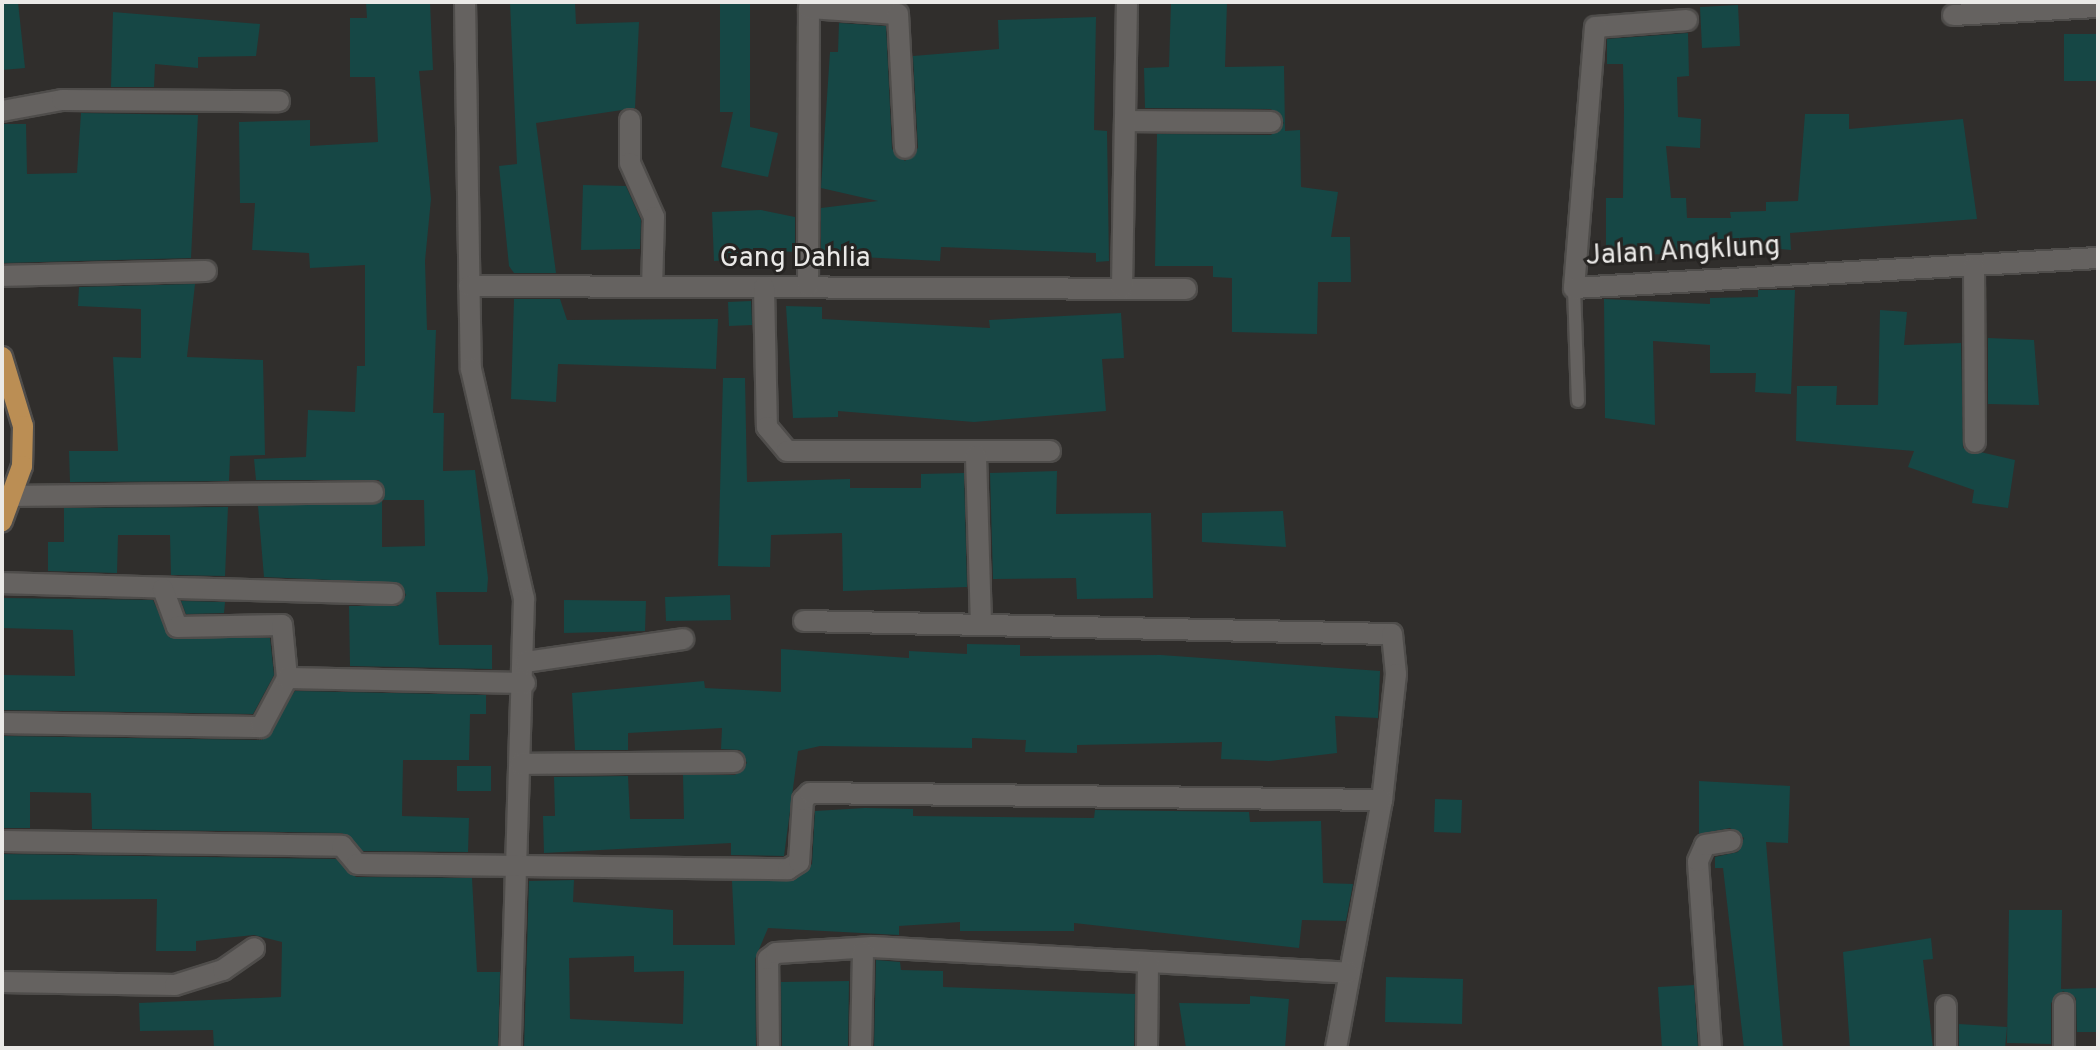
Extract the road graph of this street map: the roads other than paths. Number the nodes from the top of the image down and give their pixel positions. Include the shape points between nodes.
1 (465, 2) edge
2 (1127, 2) edge
3 (809, 5) edge
4 (2098, 7) edge
5 (1953, 15) dead end
6 (1687, 20) dead end
7 (279, 101) dead end
8 (2, 111) edge
9 (630, 120) dead end
10 (1125, 121) junction
11 (1271, 122) dead end
12 (905, 148) dead end
13 (2098, 258) edge
14 (1974, 268) junction
15 (206, 271) dead end
16 (2, 276) edge
17 (469, 286) junction
18 (808, 286) junction
19 (652, 287) junction
20 (764, 287) junction
21 (1122, 288) junction
22 (1574, 288) junction
23 (1186, 289) dead end
24 (2, 357) edge
25 (1578, 401) dead end
26 (1975, 442) dead end
27 (1050, 451) dead end
28 (976, 456) junction
29 (373, 492) dead end
30 (14, 496) junction
31 (2, 521) edge
32 (2, 583) edge
33 (163, 589) junction
34 (393, 594) dead end
35 (804, 621) dead end
36 (981, 622) junction
37 (683, 639) dead end
38 (526, 662) junction
39 (287, 678) junction
40 (525, 683) junction
41 (2, 723) edge
42 (734, 762) dead end
43 (520, 764) junction
44 (1382, 800) junction
45 (2, 841) edge
46 (1731, 841) dead end
47 (514, 868) junction
48 (254, 948) dead end
49 (863, 952) junction
50 (1148, 964) junction
51 (1348, 973) junction
52 (2, 982) edge
53 (2064, 1004) dead end
54 (1946, 1006) dead end
55 (511, 1048) edge
56 (769, 1048) edge
57 (861, 1048) edge
58 (1147, 1048) edge
59 (1336, 1048) edge
60 (1711, 1048) edge
61 (1946, 1048) edge
62 (2064, 1048) edge

1 - 17 street
2 - 10 street
3 - 12 street via 898,14
3 - 18 street
4 - 5 street
6 - 22 street, Jalan Angklung via 1595,27
7 - 8 street via 62,100
9 - 19 street via 630,163 654,217
10 - 11 street
10 - 21 street
13 - 14 street, Jalan Angklung
14 - 22 street, Jalan Angklung
14 - 26 street
15 - 16 street
17 - 19 street, Gang Dahlia
17 - 38 street via 471,369 524,599
18 - 20 street, Gang Dahlia
18 - 21 street, Gang Dahlia
19 - 20 street, Gang Dahlia
20 - 28 street via 767,427 774,441 787,451
21 - 23 street, Gang Dahlia
22 - 25 lane
24 - 30 main road via 23,426
27 - 28 street
28 - 36 street
29 - 30 street
30 - 31 main road
32 - 33 street
33 - 34 street
33 - 39 street via 177,627 282,625
35 - 36 street
36 - 44 street via 1392,634 1396,674
37 - 38 street
38 - 40 street
39 - 40 street
39 - 41 street via 261,727
40 - 43 street
42 - 43 street
43 - 47 street
44 - 47 street via 810,793 803,800 796,867
44 - 51 street
45 - 47 street via 342,846 357,864
46 - 60 street via 1705,845 1698,861
47 - 55 street
48 - 52 street via 223,970 175,985
49 - 50 street
49 - 56 street via 769,955
49 - 57 street
50 - 51 street
50 - 58 street
51 - 59 street
53 - 62 street
54 - 61 street

